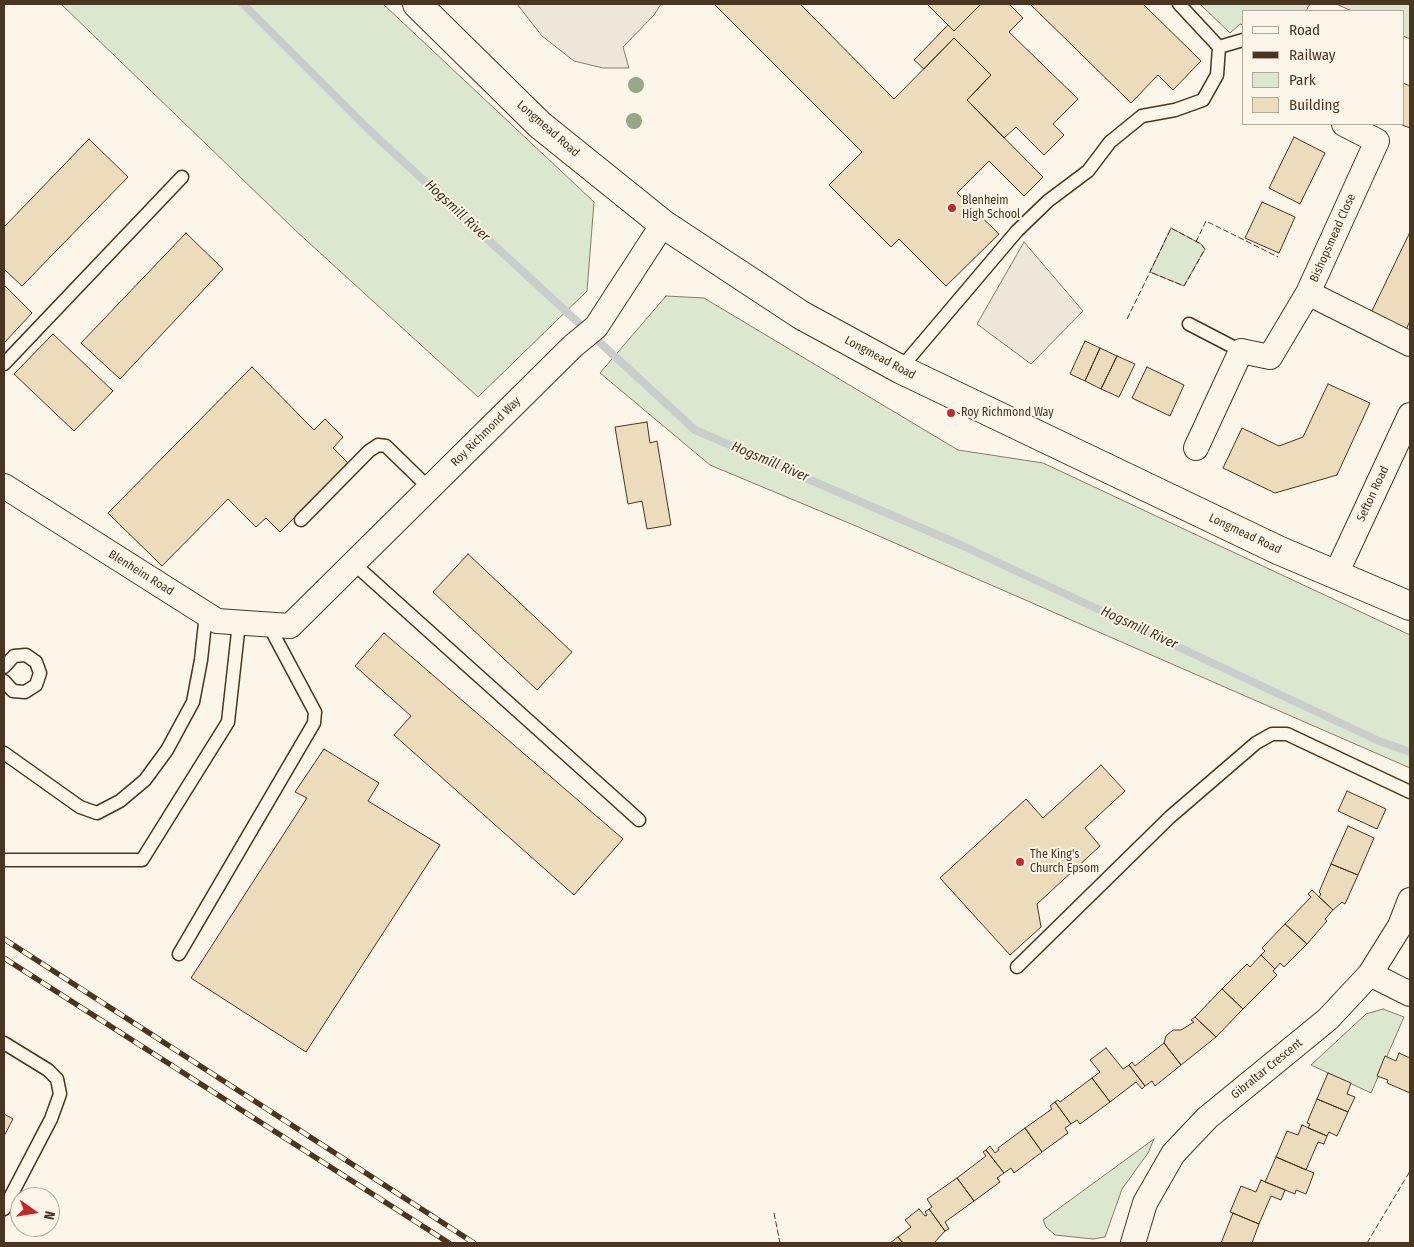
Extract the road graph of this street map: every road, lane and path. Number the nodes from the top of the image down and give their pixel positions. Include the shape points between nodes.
1 (417, 4) edge
2 (1179, 4) edge
3 (1242, 40) edge
4 (1218, 47) junction
5 (1346, 125) edge
6 (182, 177) dead end
7 (663, 224) junction
8 (1308, 293) junction
9 (1189, 324) dead end
10 (1410, 344) edge
11 (1241, 351) junction
12 (4, 364) edge
13 (900, 369) junction
14 (1410, 415) edge
15 (1196, 448) dead end
16 (4, 486) edge
17 (429, 488) junction
18 (301, 520) dead end
19 (353, 563) junction
20 (1336, 574) junction
21 (1410, 606) edge
22 (206, 614) junction
23 (239, 623) junction
24 (279, 625) junction
25 (4, 667) edge
26 (4, 682) edge
27 (4, 753) edge
28 (1410, 792) edge
29 (639, 820) dead end
30 (4, 860) edge
31 (1410, 900) edge
32 (179, 954) dead end
33 (1017, 967) dead end
34 (1370, 974) junction
35 (1410, 994) edge
36 (4, 1042) edge
37 (4, 1209) edge
38 (1133, 1243) edge

1 - 7 street, Longmead Road via 540,125
2 - 4 lane
3 - 4 lane
4 - 13 lane via 1217,74 1203,100 1175,110 1142,116 1110,142 1088,171 1048,201 1017,231
5 - 8 street, Bishopsmead Close via 1377,141
6 - 12 lane
7 - 13 street, Longmead Road via 801,314
7 - 17 street, Roy Richmond Way via 596,327
8 - 10 street, Bishopsmead Close
8 - 11 street via 1270,356
9 - 11 lane
11 - 15 street
13 - 20 street, Longmead Road via 1278,550
14 - 20 street, Sefton Road
16 - 22 street, Blenheim Road
17 - 18 lane via 386,446 378,445
17 - 19 street, Roy Richmond Way
19 - 24 street, Roy Richmond Way
19 - 29 lane
20 - 21 street, Longmead Road
22 - 23 street, Blenheim Road via 217,621
22 - 27 lane via 193,702 167,750 145,780 120,801 97,813 80,807
23 - 24 street, Blenheim Road
23 - 30 lane via 228,722 142,860
24 - 32 lane via 315,712 314,723
25 - 26 lane via 14,656 26,655 36,662 40,673 36,686 25,692 13,691
28 - 33 lane via 1287,734 1272,734 1256,743 1170,818
31 - 34 street, Gibraltar Crescent via 1400,926
34 - 35 street
34 - 38 street, Gibraltar Crescent via 1328,1019 1207,1118 1173,1154 1145,1203
36 - 37 lane via 48,1070 57,1079 60,1094 51,1119

